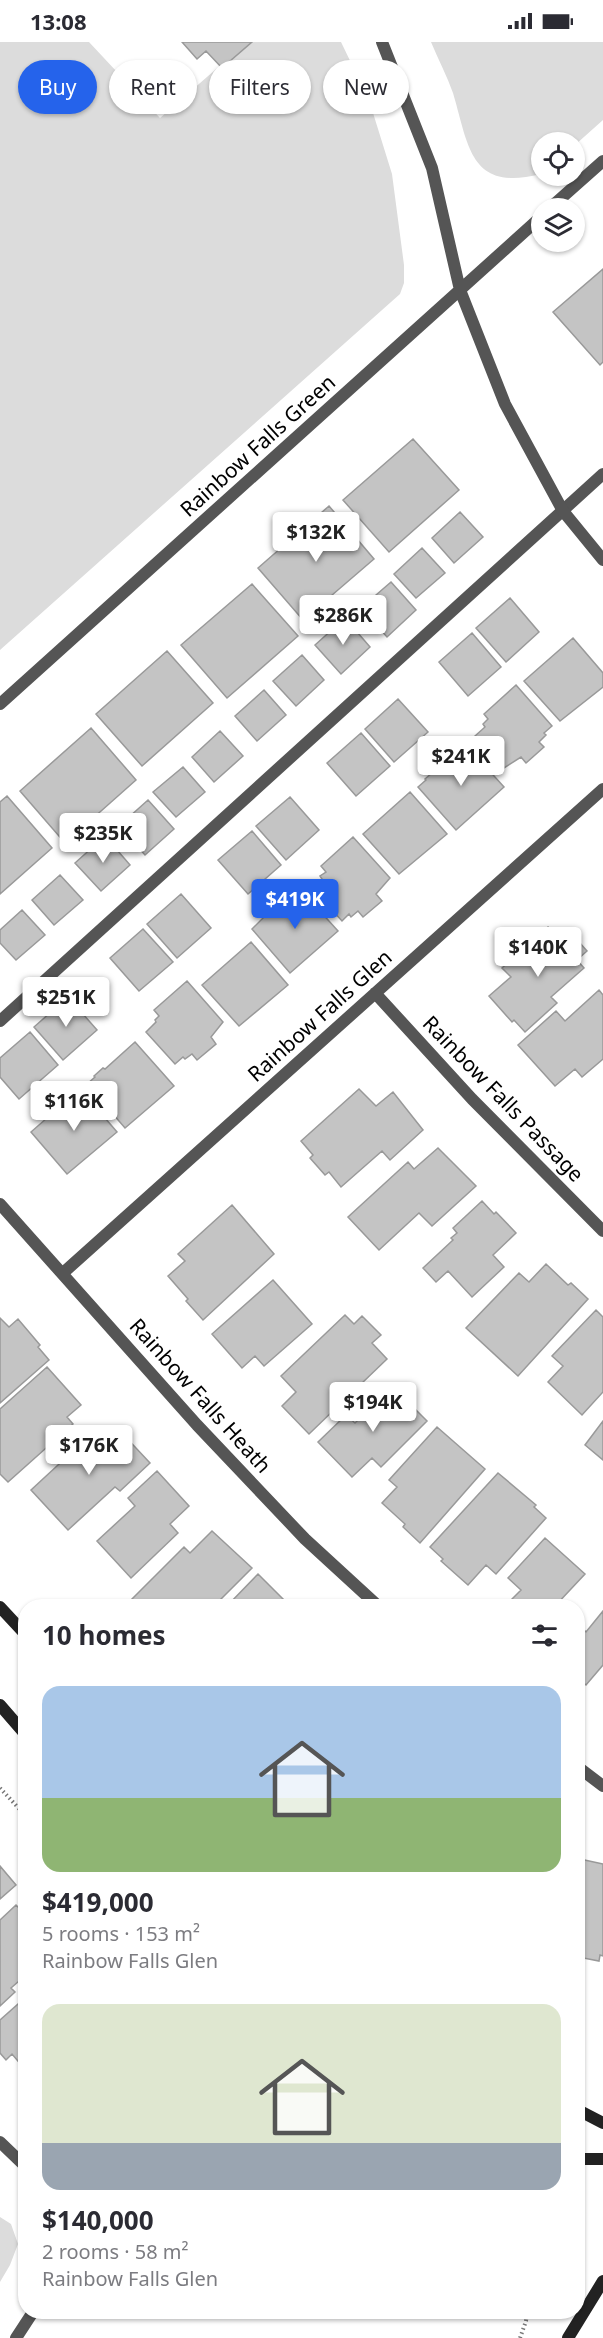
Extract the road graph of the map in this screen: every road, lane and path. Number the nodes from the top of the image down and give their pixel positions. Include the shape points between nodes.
1 (382, 42) edge
2 (603, 161) edge
3 (561, 198) edge
4 (531, 226) edge
5 (460, 290) junction
6 (603, 474) edge
7 (562, 511) junction
8 (603, 560) edge
9 (0, 705) edge
10 (603, 789) edge
11 (375, 993) junction
12 (0, 1021) edge
13 (0, 1204) edge
14 (603, 1231) edge
15 (63, 1273) junction
16 (370, 1599) edge
17 (0, 1607) edge
18 (18, 1626) edge
19 (0, 1705) edge
20 (18, 1726) edge
21 (585, 1772) edge
22 (603, 1786) edge
23 (0, 1788) edge
24 (18, 1807) edge
25 (585, 2114) edge
26 (603, 2123) edge
27 (0, 2142) edge
28 (18, 2159) edge
29 (585, 2159) edge
30 (603, 2159) edge
31 (603, 2281) edge
32 (585, 2309) edge
33 (28, 2319) edge
34 (526, 2319) edge
35 (579, 2319) edge
36 (570, 2333) edge
37 (16, 2338) edge
38 (520, 2338) edge

1 - 5 street via 432,168
2 - 3 street
4 - 5 street, Rainbow Falls Green
5 - 7 street via 505,404
5 - 9 street, Rainbow Falls Green
6 - 7 street
7 - 8 street
7 - 12 street
10 - 11 street, Rainbow Falls Glen
11 - 14 street, Rainbow Falls Passage via 472,1099
11 - 15 street, Rainbow Falls Glen
13 - 15 street, Rainbow Falls Heath
15 - 16 street, Rainbow Falls Heath via 197,1425 305,1539
17 - 18 main road
19 - 20 main road
21 - 22 street
23 - 24 path
25 - 26 main road
27 - 28 street
29 - 30 main road
31 - 32 main road
33 - 37 street
34 - 38 path
35 - 36 main road

